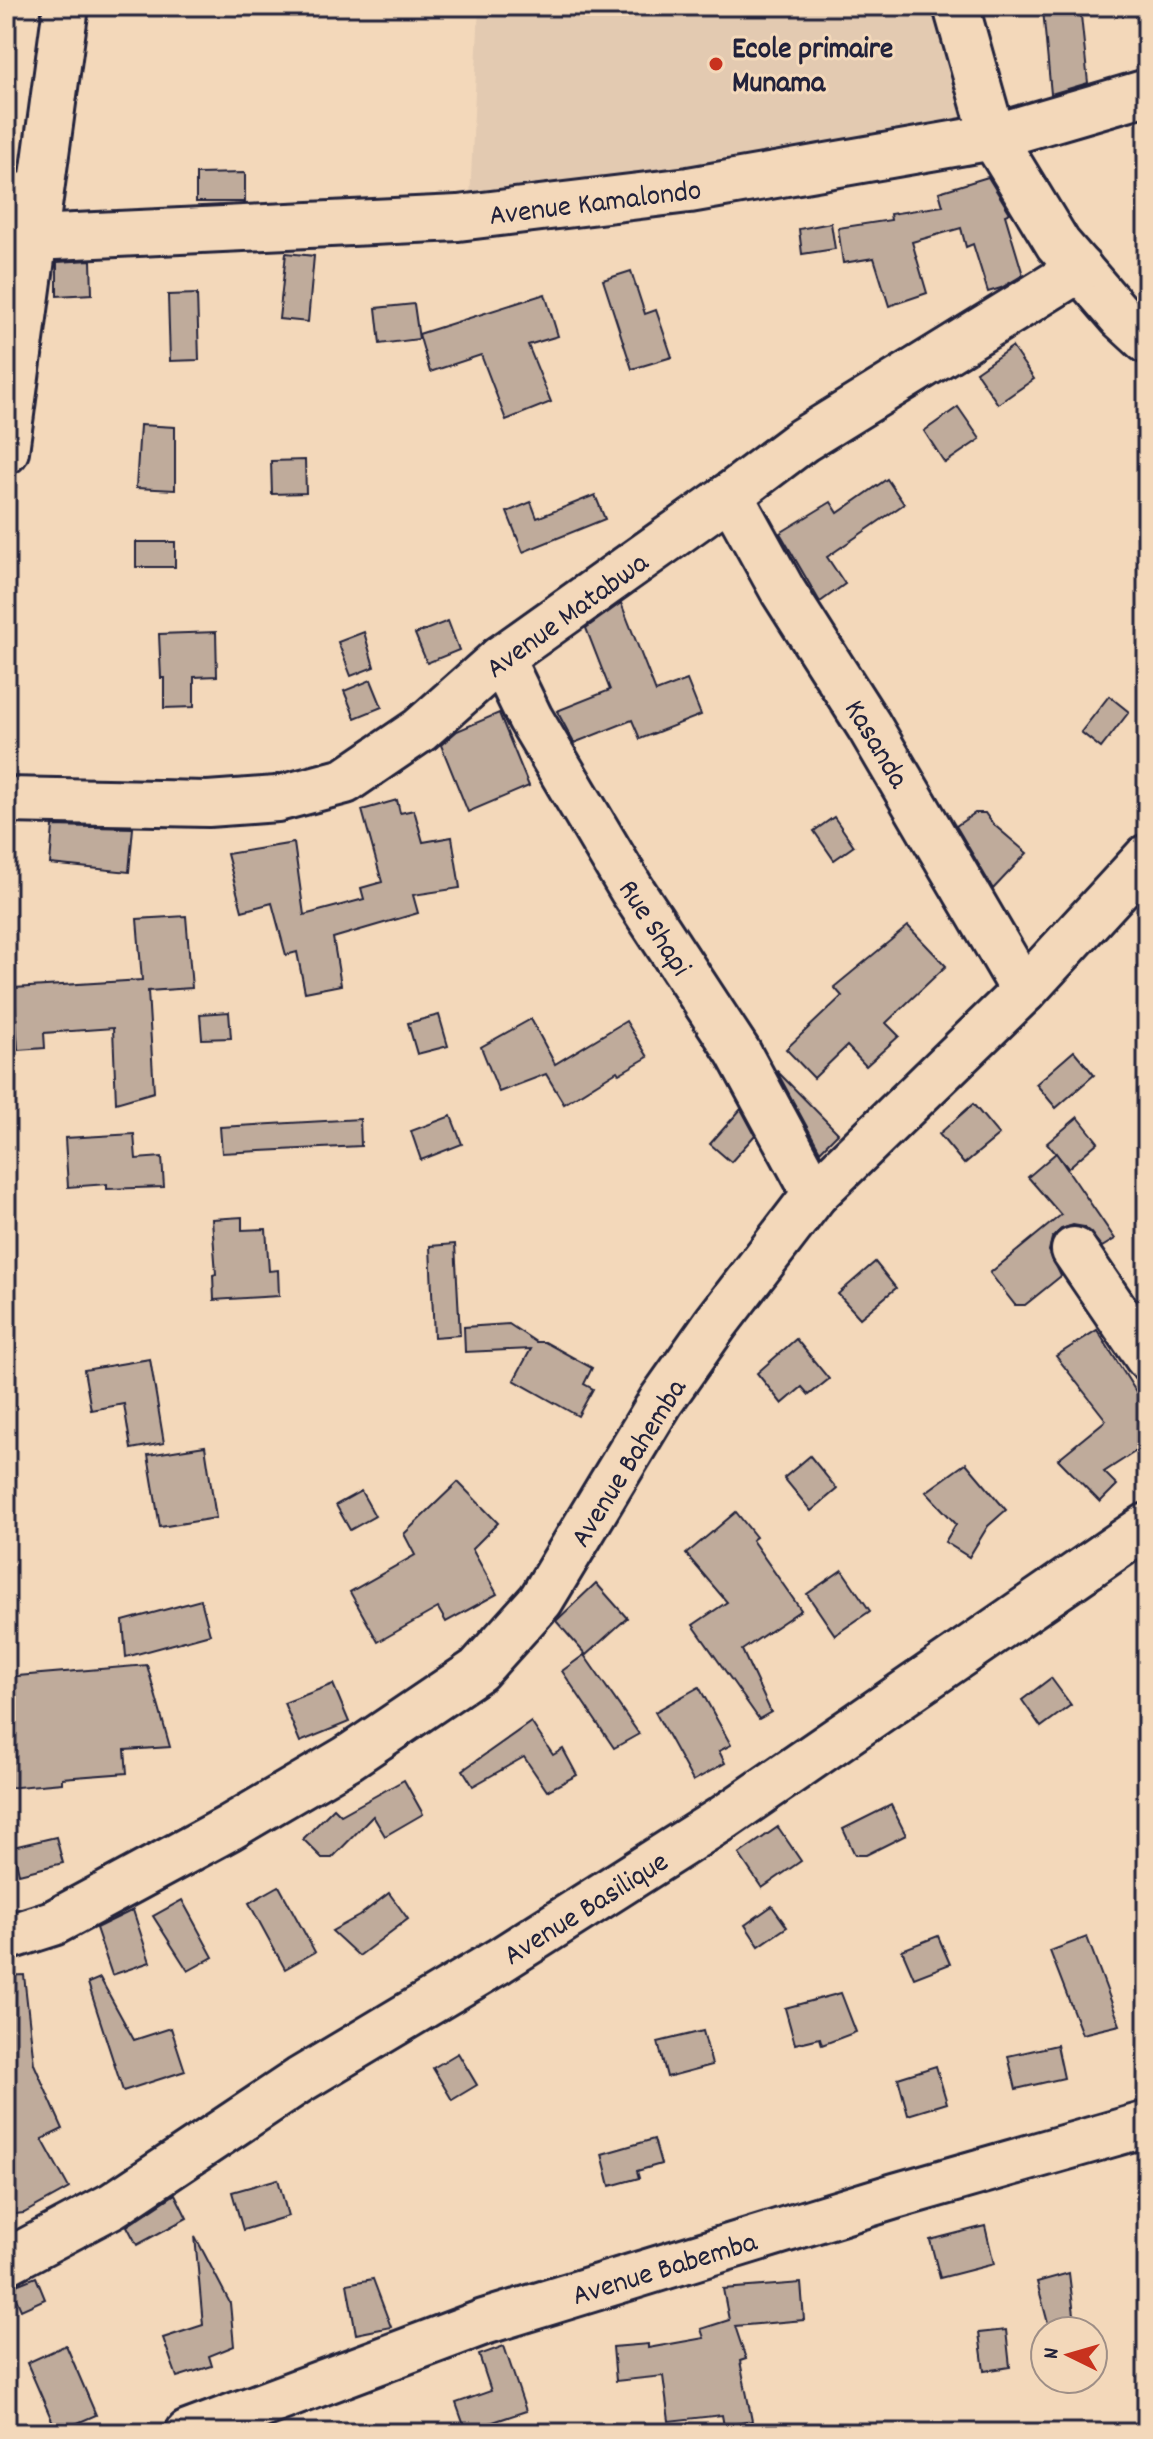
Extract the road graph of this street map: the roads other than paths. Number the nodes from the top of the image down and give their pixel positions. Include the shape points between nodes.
1 (66, 6) edge
2 (956, 6) edge
3 (1147, 92) edge
4 (993, 137) junction
5 (23, 195) edge
6 (33, 238) junction
7 (1080, 269) junction
8 (1147, 341) edge
9 (6, 451) edge
10 (730, 495) junction
11 (501, 658) junction
12 (6, 800) edge
13 (1147, 857) edge
14 (1024, 991) junction
15 (815, 1194) junction
16 (1074, 1250) dead end
17 (1147, 1357) edge
18 (1147, 1526) edge
19 (6, 1938) edge
20 (1147, 2124) edge
21 (6, 2262) edge
22 (188, 2433) edge

1 - 5 street
2 - 4 street
3 - 4 street, Avenue Kamalondo
4 - 6 street, Avenue Kamalondo via 689,190 458,218
4 - 7 street via 1058,244
5 - 6 street
6 - 9 street
7 - 8 street
7 - 10 street, Avenue Matabwa via 803,440
10 - 11 street, Avenue Matabwa
10 - 14 street, Kasanda
11 - 12 street, Avenue Matabwa via 420,730 345,781 277,799 208,804
11 - 15 street, Rue Shapi via 632,890 738,1052
13 - 14 street, Avenue Bahemba
14 - 15 street, Avenue Bahemba
15 - 19 street, Avenue Bahemba via 661,1401 541,1600 478,1670 348,1758 229,1828 53,1923
16 - 17 street
18 - 21 street, Avenue Basilique via 712,1826 300,2080 113,2205
20 - 22 street, Avenue Babemba via 484,2322

